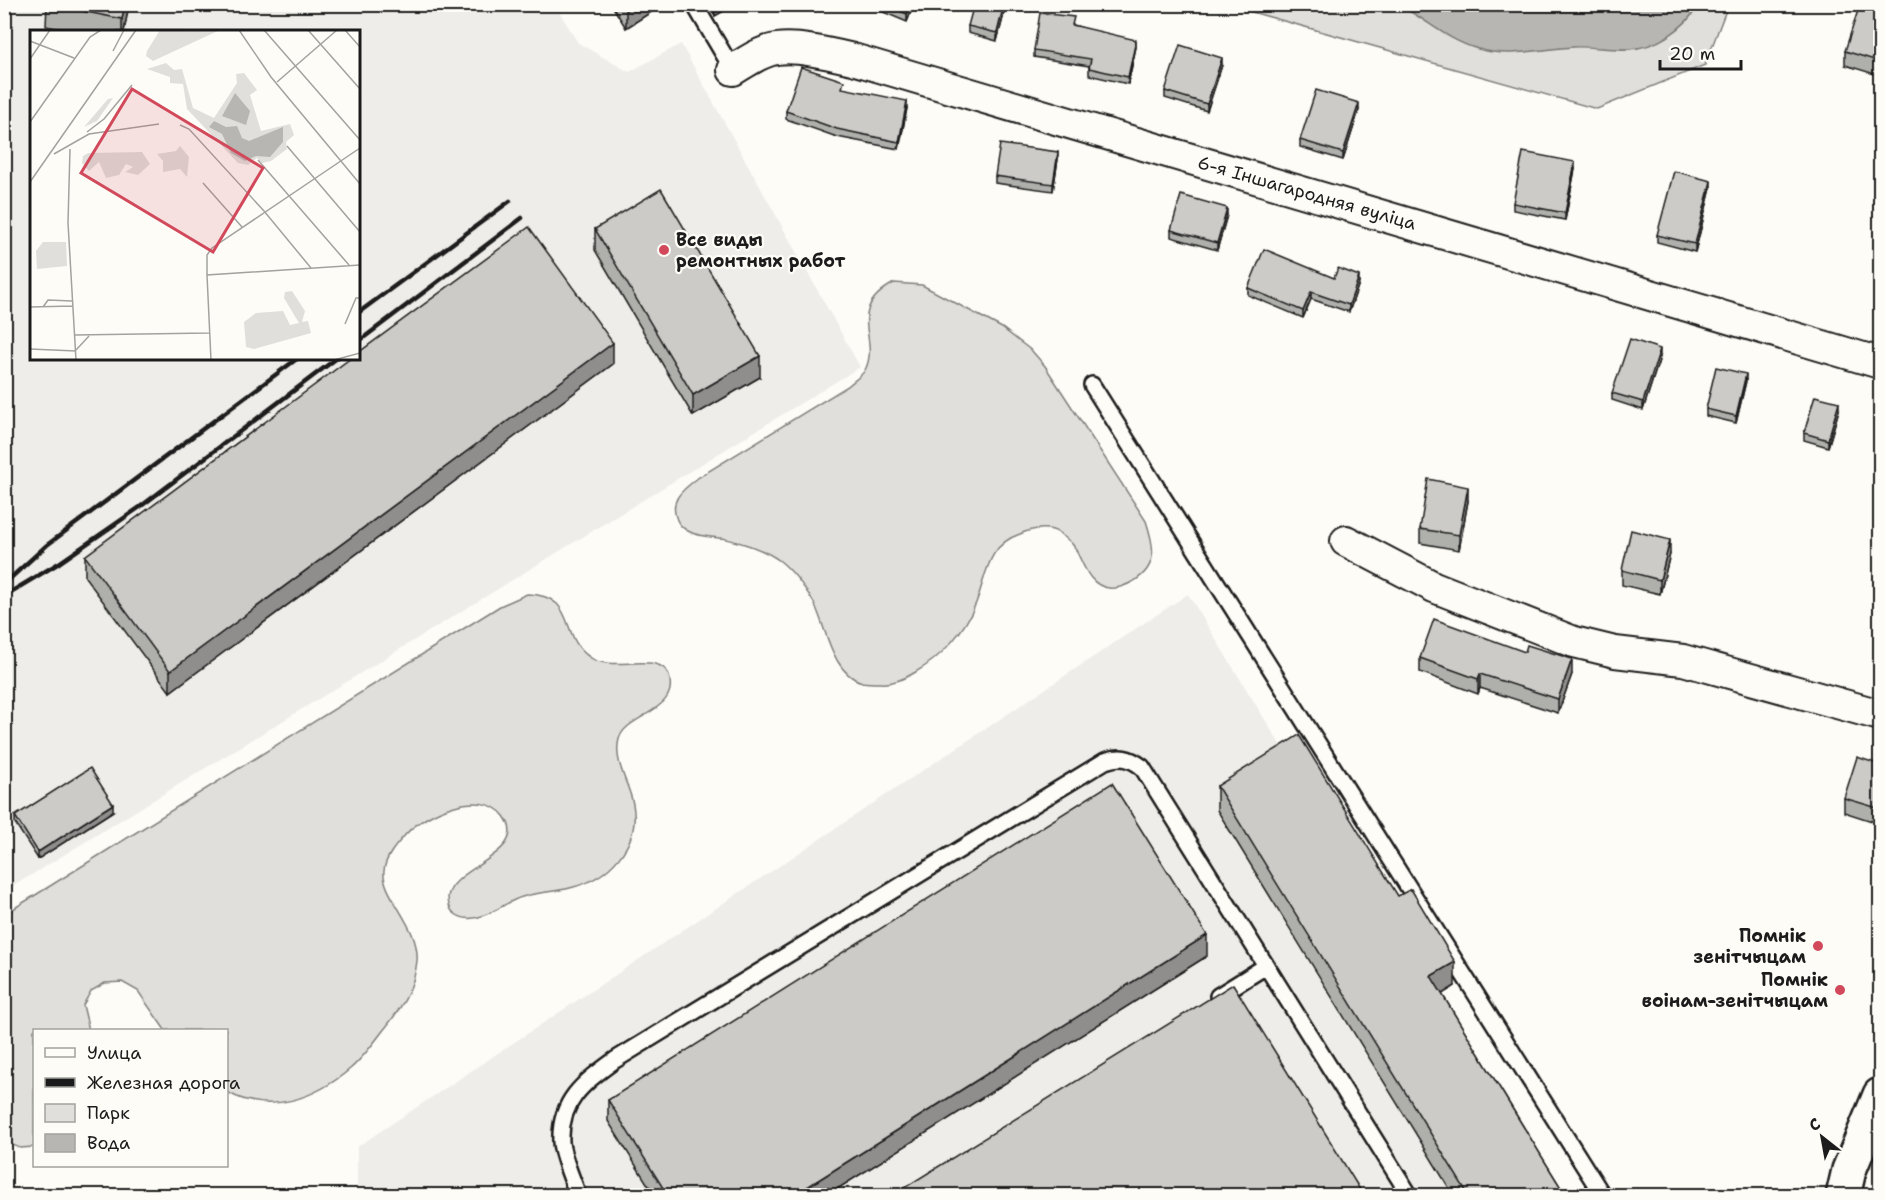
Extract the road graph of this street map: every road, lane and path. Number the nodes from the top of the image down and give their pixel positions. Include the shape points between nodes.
1 (694, 4) edge
2 (733, 70) joint
3 (1881, 363) edge
4 (1092, 385) dead end
5 (1346, 541) dead end
6 (1881, 715) edge
7 (1266, 966) junction
8 (1206, 1004) edge
9 (1881, 1095) edge
10 (578, 1196) edge
11 (1410, 1196) edge
12 (1603, 1196) edge
13 (1843, 1196) edge

1 - 2 lane
2 - 3 street, 6-я Іншагародняя вуліца via 777,49 853,59
4 - 12 lane
5 - 6 street via 1434,587 1574,642 1616,652 1683,660
7 - 8 lane
7 - 10 lane via 1142,766 1117,757 1105,761 615,1060 587,1081 574,1094 564,1116 561,1143
7 - 11 lane
9 - 13 street via 1849,1170

